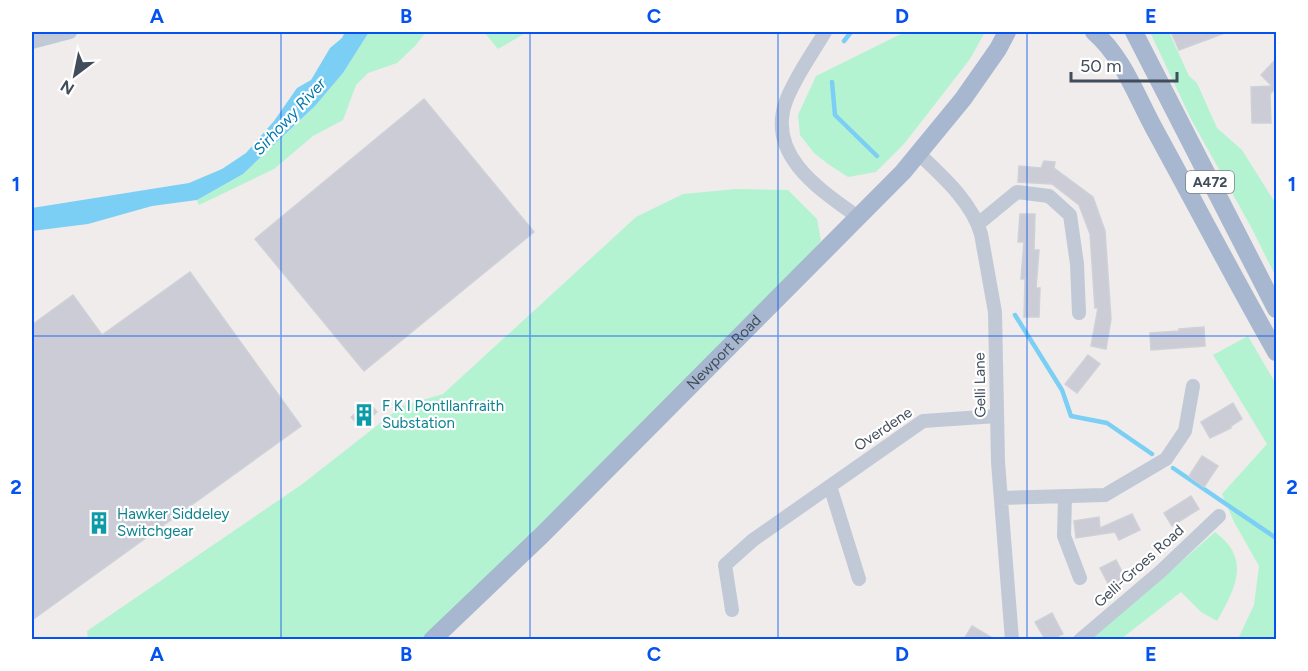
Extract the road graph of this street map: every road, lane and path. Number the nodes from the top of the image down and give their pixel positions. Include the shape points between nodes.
1 (70, 32) edge
2 (825, 32) edge
3 (1007, 32) edge
4 (1022, 32) edge
5 (1094, 32) edge
6 (1134, 32) edge
7 (32, 42) edge
8 (998, 49) junction
9 (919, 154) junction
10 (858, 218) junction
11 (978, 224) junction
12 (1276, 309) edge
13 (1079, 313) dead end
14 (1276, 352) edge
15 (1193, 386) dead end
16 (997, 416) junction
17 (830, 486) junction
18 (1065, 496) junction
19 (1001, 498) junction
20 (1219, 516) dead end
21 (1080, 578) dead end
22 (859, 579) dead end
23 (732, 610) dead end
24 (432, 639) edge
25 (1012, 639) edge
26 (1080, 639) edge

1 - 7 street
2 - 10 street via 789,95 781,129 795,163
3 - 8 main road, Newport Road
4 - 8 main road, Newport Road
5 - 14 main road, A472 via 1123,68
6 - 12 main road, A472
8 - 9 main road, Newport Road
9 - 10 main road, Newport Road
9 - 11 street, Gelli Lane via 948,183
10 - 24 main road, Newport Road via 543,534
11 - 13 street via 1017,192 1049,196 1070,214
11 - 16 street, Gelli Lane via 995,312
15 - 18 street via 1185,431 1166,459 1105,495
16 - 17 street, Overdene via 923,421
16 - 19 street, Gelli Lane
17 - 22 street
17 - 23 street, Overdene via 753,540 725,565
18 - 19 street
18 - 21 street via 1064,536
19 - 25 street, Gelli Lane
20 - 26 street, Gelli-Groes Road

